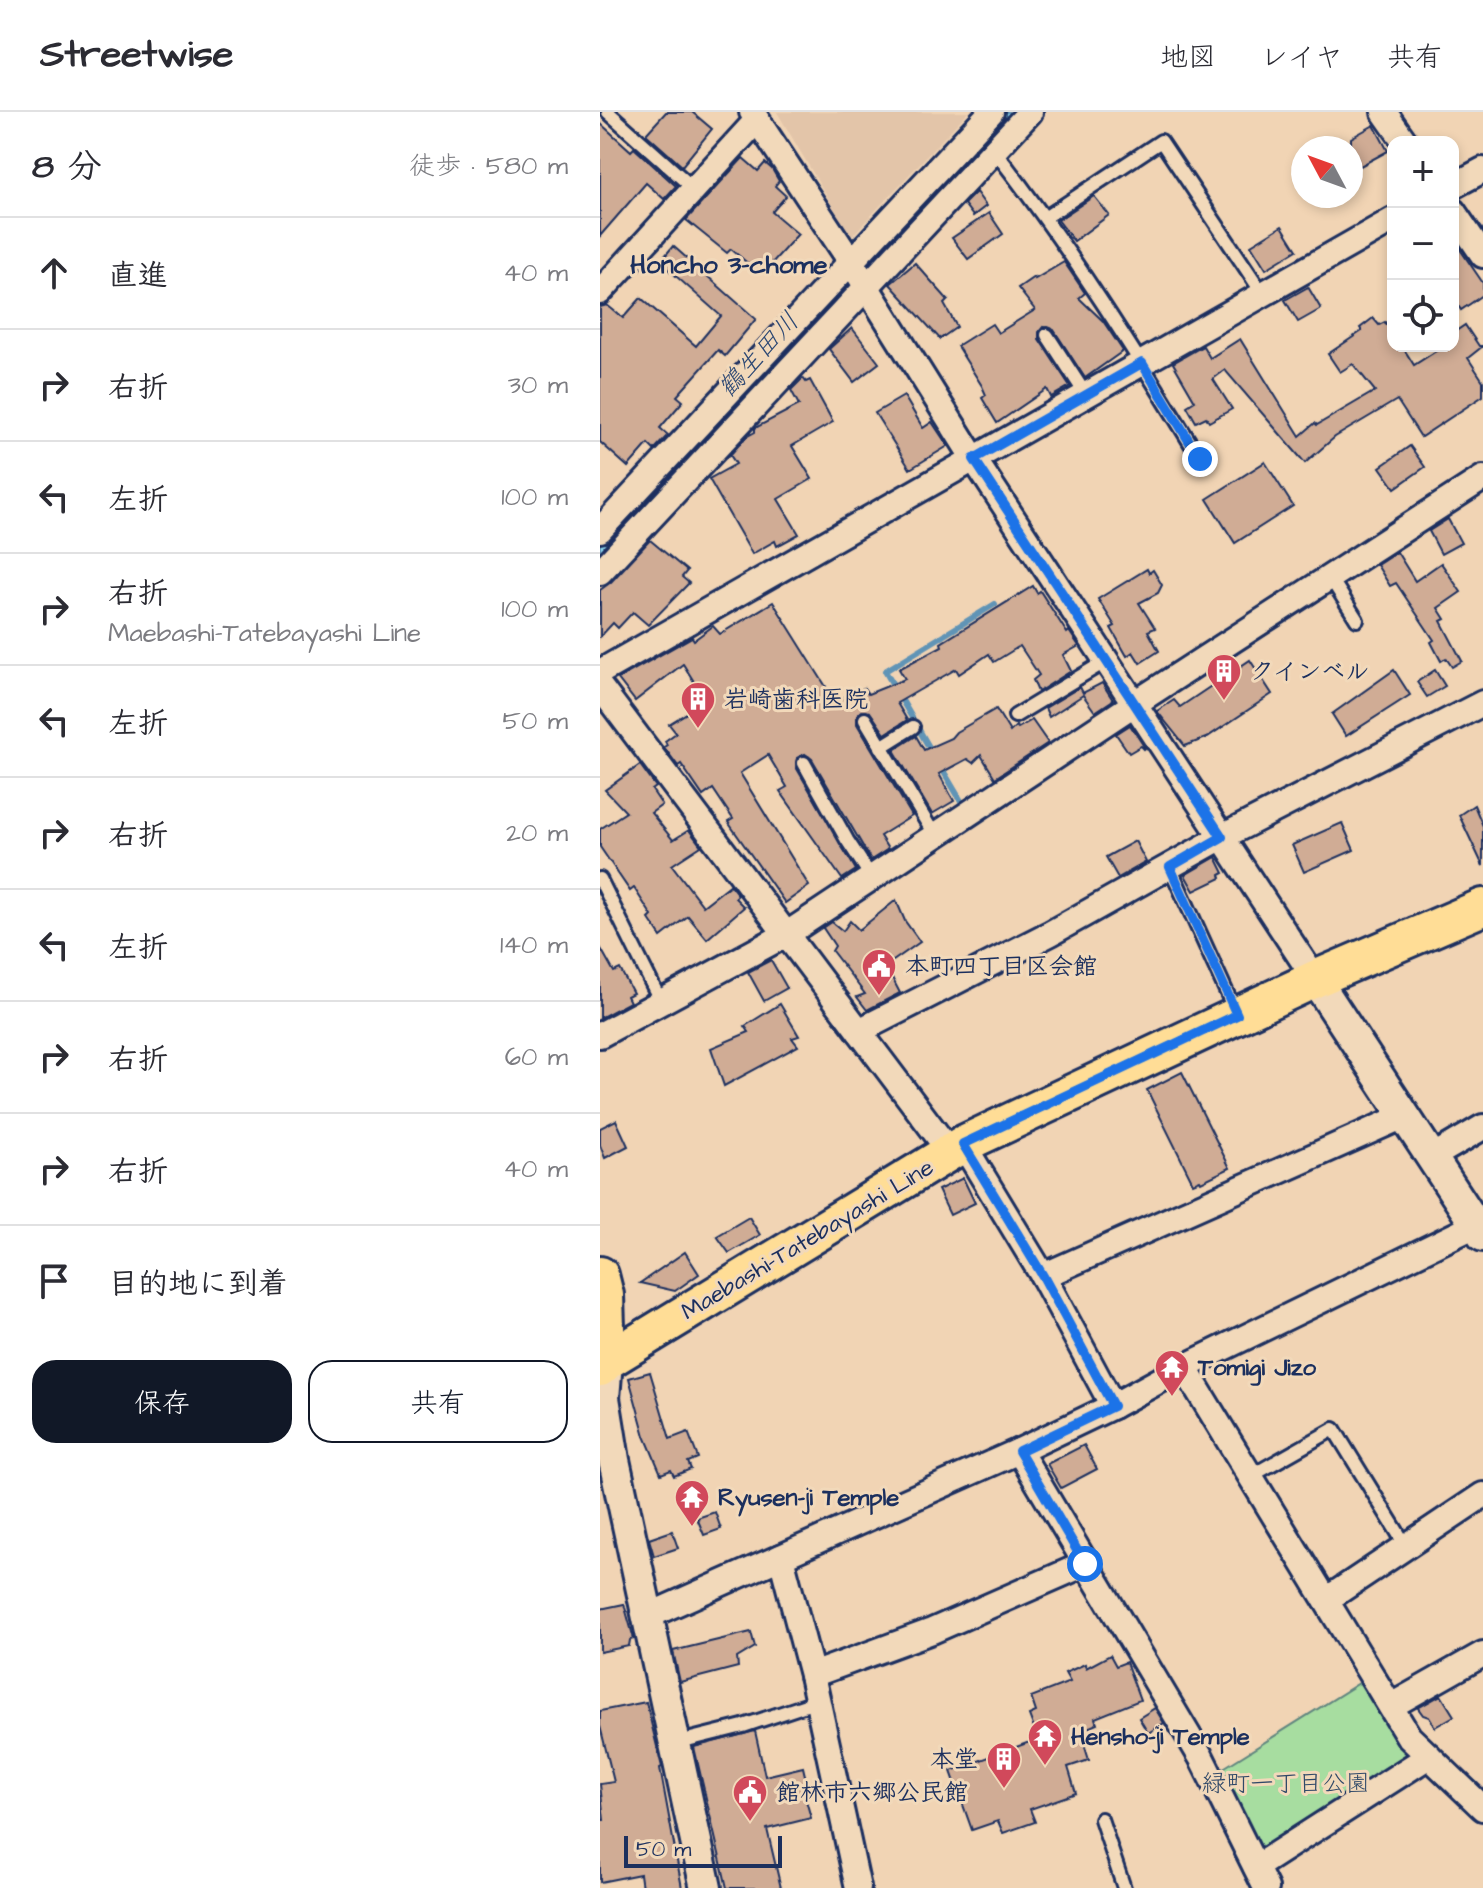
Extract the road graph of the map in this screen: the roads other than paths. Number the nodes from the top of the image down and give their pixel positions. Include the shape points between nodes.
1 (608, 112) edge
2 (991, 112) edge
3 (1030, 112) edge
4 (1384, 112) edge
5 (754, 116) edge
6 (1401, 136) edge
7 (994, 150) junction
8 (1483, 170) edge
9 (1459, 183) edge
10 (694, 189) junction
11 (1046, 217) junction
12 (1459, 220) edge
13 (1387, 223) edge
14 (1483, 255) edge
15 (859, 275) junction
16 (600, 292) edge
17 (1263, 294) junction
18 (1047, 335) dead end
19 (1142, 363) junction
20 (1086, 395) junction
21 (974, 459) junction
22 (1200, 459) dead end
23 (1483, 478) edge
24 (600, 530) edge
25 (600, 572) edge
26 (1330, 577) junction
27 (1357, 620) dead end
28 (1106, 661) junction
29 (600, 672) edge
30 (600, 687) edge
31 (1483, 703) edge
32 (1134, 704) junction
33 (1015, 716) dead end
34 (865, 719) dead end
35 (913, 727) dead end
36 (881, 747) junction
37 (804, 763) dead end
38 (935, 836) junction
39 (1222, 837) junction
40 (1170, 867) junction
41 (872, 878) junction
42 (600, 879) edge
43 (1483, 907) edge
44 (787, 934) junction
45 (1315, 979) junction
46 (661, 1002) junction
47 (1237, 1015) junction
48 (859, 1031) junction
49 (600, 1035) edge
50 (1406, 1115) junction
51 (1483, 1127) edge
52 (957, 1148) junction
53 (1432, 1157) junction
54 (1479, 1230) edge
55 (600, 1275) edge
56 (1043, 1276) junction
57 (602, 1364) edge
58 (1184, 1367) junction
59 (1113, 1406) junction
60 (1019, 1451) junction
61 (1251, 1476) junction
62 (1483, 1495) edge
63 (1406, 1546) junction
64 (781, 1557) junction
65 (1085, 1564) junction
66 (1326, 1600) junction
67 (648, 1616) junction
68 (1483, 1654) edge
69 (812, 1675) junction
70 (818, 1701) junction
71 (1391, 1706) junction
72 (675, 1743) junction
73 (1429, 1756) junction
74 (1483, 1808) edge
75 (1101, 1819) dead end
76 (1261, 1878) edge
77 (706, 1888) edge
78 (858, 1888) edge
79 (1124, 1888) edge

1 - 10 lane
2 - 15 street
3 - 7 street
4 - 6 street
5 - 10 street
5 - 15 street
7 - 11 lane
7 - 15 street
8 - 9 street
10 - 16 street
11 - 17 lane via 1161,141
11 - 19 lane
12 - 14 street
13 - 17 street
15 - 21 street
15 - 24 street
15 - 25 street
17 - 19 street
18 - 20 lane
19 - 20 street
19 - 22 lane
20 - 21 street
21 - 28 street
21 - 29 street
23 - 26 street
26 - 27 lane
26 - 32 street
28 - 32 street
28 - 33 lane
30 - 44 street
31 - 39 street
32 - 38 street
32 - 39 street
34 - 36 lane
35 - 36 lane
36 - 38 lane
37 - 41 lane
38 - 41 street
39 - 40 street
39 - 45 street
40 - 47 lane
40 - 48 street
41 - 44 street
42 - 46 lane
43 - 45 main road, Maebashi-Tatebayashi Line
44 - 46 street
44 - 48 street
45 - 47 main road, Maebashi-Tatebayashi Line
45 - 50 street
46 - 49 street
47 - 52 main road, Maebashi-Tatebayashi Line
48 - 52 street
50 - 53 street
50 - 56 street
51 - 53 street
52 - 56 street
52 - 57 main road, Maebashi-Tatebayashi Line
53 - 54 street
54 - 58 street
55 - 57 main road via 605,1295
56 - 59 street
57 - 67 street via 614,1460
58 - 59 street
58 - 61 street
59 - 60 street
60 - 64 street
60 - 65 street
61 - 63 lane via 1334,1429
61 - 66 street
62 - 63 street
63 - 66 street
64 - 67 street
64 - 69 street
65 - 69 street via 932,1631
65 - 76 street via 1201,1757
66 - 71 street
67 - 72 street
68 - 71 street
69 - 70 street
70 - 72 lane
70 - 78 street
71 - 73 street via 1409,1737
72 - 77 street
73 - 74 street
73 - 76 street
75 - 79 lane

